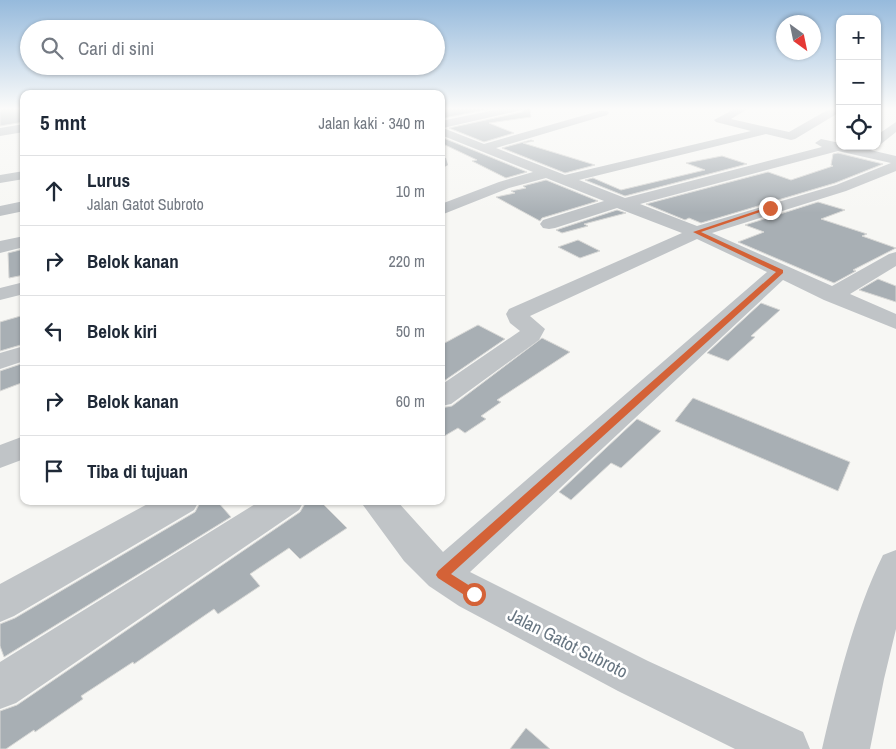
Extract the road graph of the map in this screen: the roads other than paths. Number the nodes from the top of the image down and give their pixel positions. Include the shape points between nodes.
1 (469, 143) edge
2 (500, 143) edge
3 (715, 143) edge
4 (819, 143) edge
5 (836, 147) joint
6 (482, 148) junction
7 (870, 150) edge
8 (896, 160) edge
9 (896, 166) edge
10 (699, 170) dead end
11 (547, 173) junction
12 (20, 176) edge
13 (0, 180) edge
14 (563, 180) junction
15 (625, 195) junction
16 (20, 207) edge
17 (445, 208) edge
18 (0, 211) edge
19 (549, 224) dead end
20 (696, 232) junction
21 (20, 242) edge
22 (0, 248) edge
23 (896, 258) edge
24 (781, 272) junction
25 (20, 289) edge
26 (0, 294) edge
27 (832, 295) junction
28 (896, 322) edge
29 (20, 354) edge
30 (0, 361) edge
31 (445, 395) edge
32 (20, 448) edge
33 (0, 457) edge
34 (175, 505) edge
35 (281, 505) edge
36 (380, 505) edge
37 (896, 566) edge
38 (442, 575) junction
39 (0, 604) edge
40 (0, 687) edge
41 (786, 749) edge
42 (846, 749) edge

1 - 6 street
2 - 6 street
3 - 14 street
4 - 5 street
5 - 15 street
6 - 11 street
7 - 8 street
9 - 20 street via 841,188
10 - 15 street
11 - 14 street
11 - 17 street via 504,185
12 - 13 street
14 - 15 street via 598,194
15 - 19 street
15 - 20 street
16 - 18 street
20 - 24 street
20 - 31 street via 520,312 518,318 533,329 531,335
21 - 22 street
23 - 27 street
24 - 27 street
24 - 38 street
25 - 26 street
27 - 28 street
29 - 30 street
32 - 33 street
34 - 39 street
35 - 40 street
36 - 38 street, Jalan Gatot Subroto
37 - 42 street via 855,704
38 - 41 street, Jalan Gatot Subroto via 633,676

